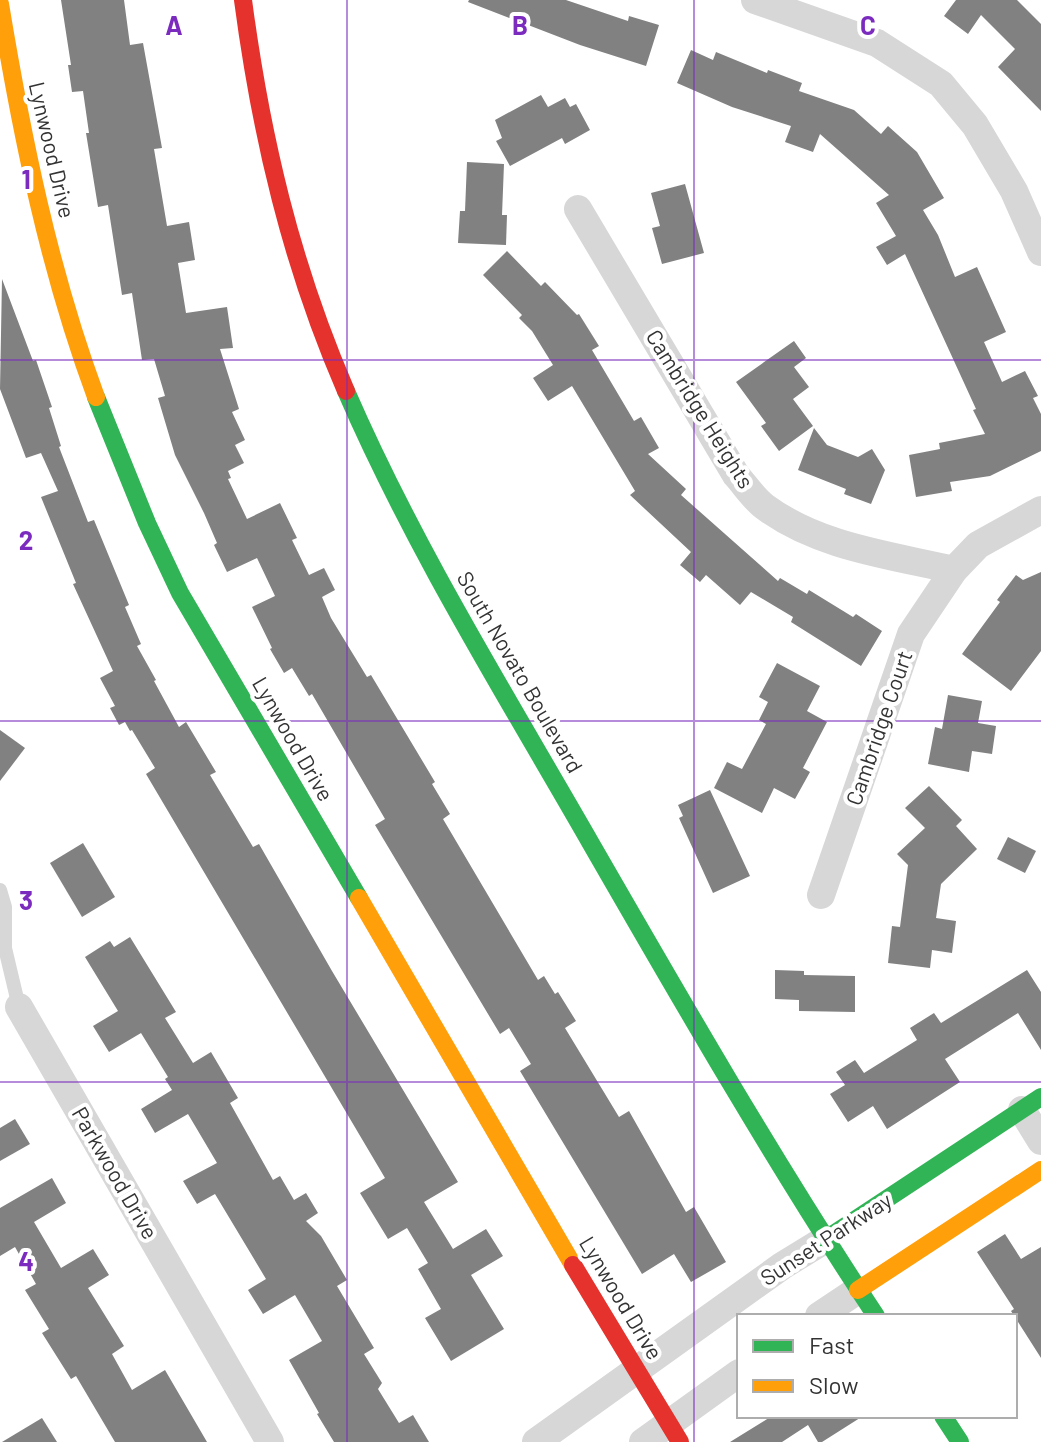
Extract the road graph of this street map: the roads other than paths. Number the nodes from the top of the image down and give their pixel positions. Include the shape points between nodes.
1 (243, 0) edge
2 (755, 0) edge
3 (0, 4) edge
4 (6, 86) edge
5 (578, 209) dead end
6 (1041, 252) edge
7 (1041, 510) edge
8 (954, 570) junction
9 (0, 890) edge
10 (821, 895) dead end
11 (19, 1007) joint
12 (1031, 1104) edge
13 (1041, 1141) edge
14 (1041, 1170) edge
15 (826, 1239) junction
16 (858, 1290) junction
17 (822, 1314) edge
18 (875, 1314) edge
19 (635, 1370) junction
20 (737, 1375) edge
21 (944, 1418) edge
22 (674, 1433) edge
23 (270, 1442) edge
24 (536, 1442) edge
25 (643, 1442) edge
26 (960, 1442) edge

1 - 15 main road, South Novato Boulevard via 259,110 310,297 409,527
2 - 6 street via 877,43 941,84 975,125 1014,191
3 - 4 main road, Lynwood Drive
4 - 19 main road, Lynwood Drive via 83,361 144,523
5 - 8 street, Cambridge Heights via 736,475 763,506 803,530 841,544
7 - 8 street via 978,545
8 - 10 street, Cambridge Court via 911,634
9 - 11 lane, Parkwood Drive via 5,948
11 - 23 street, Parkwood Drive
12 - 13 street
12 - 15 main road, Sunset Parkway
14 - 16 main road
15 - 16 main road, South Novato Boulevard
15 - 19 street, Sunset Parkway
16 - 17 street
16 - 18 main road, South Novato Boulevard
19 - 22 main road, Lynwood Drive
19 - 24 street, Sunset Parkway
20 - 22 street
21 - 26 main road
22 - 25 street

